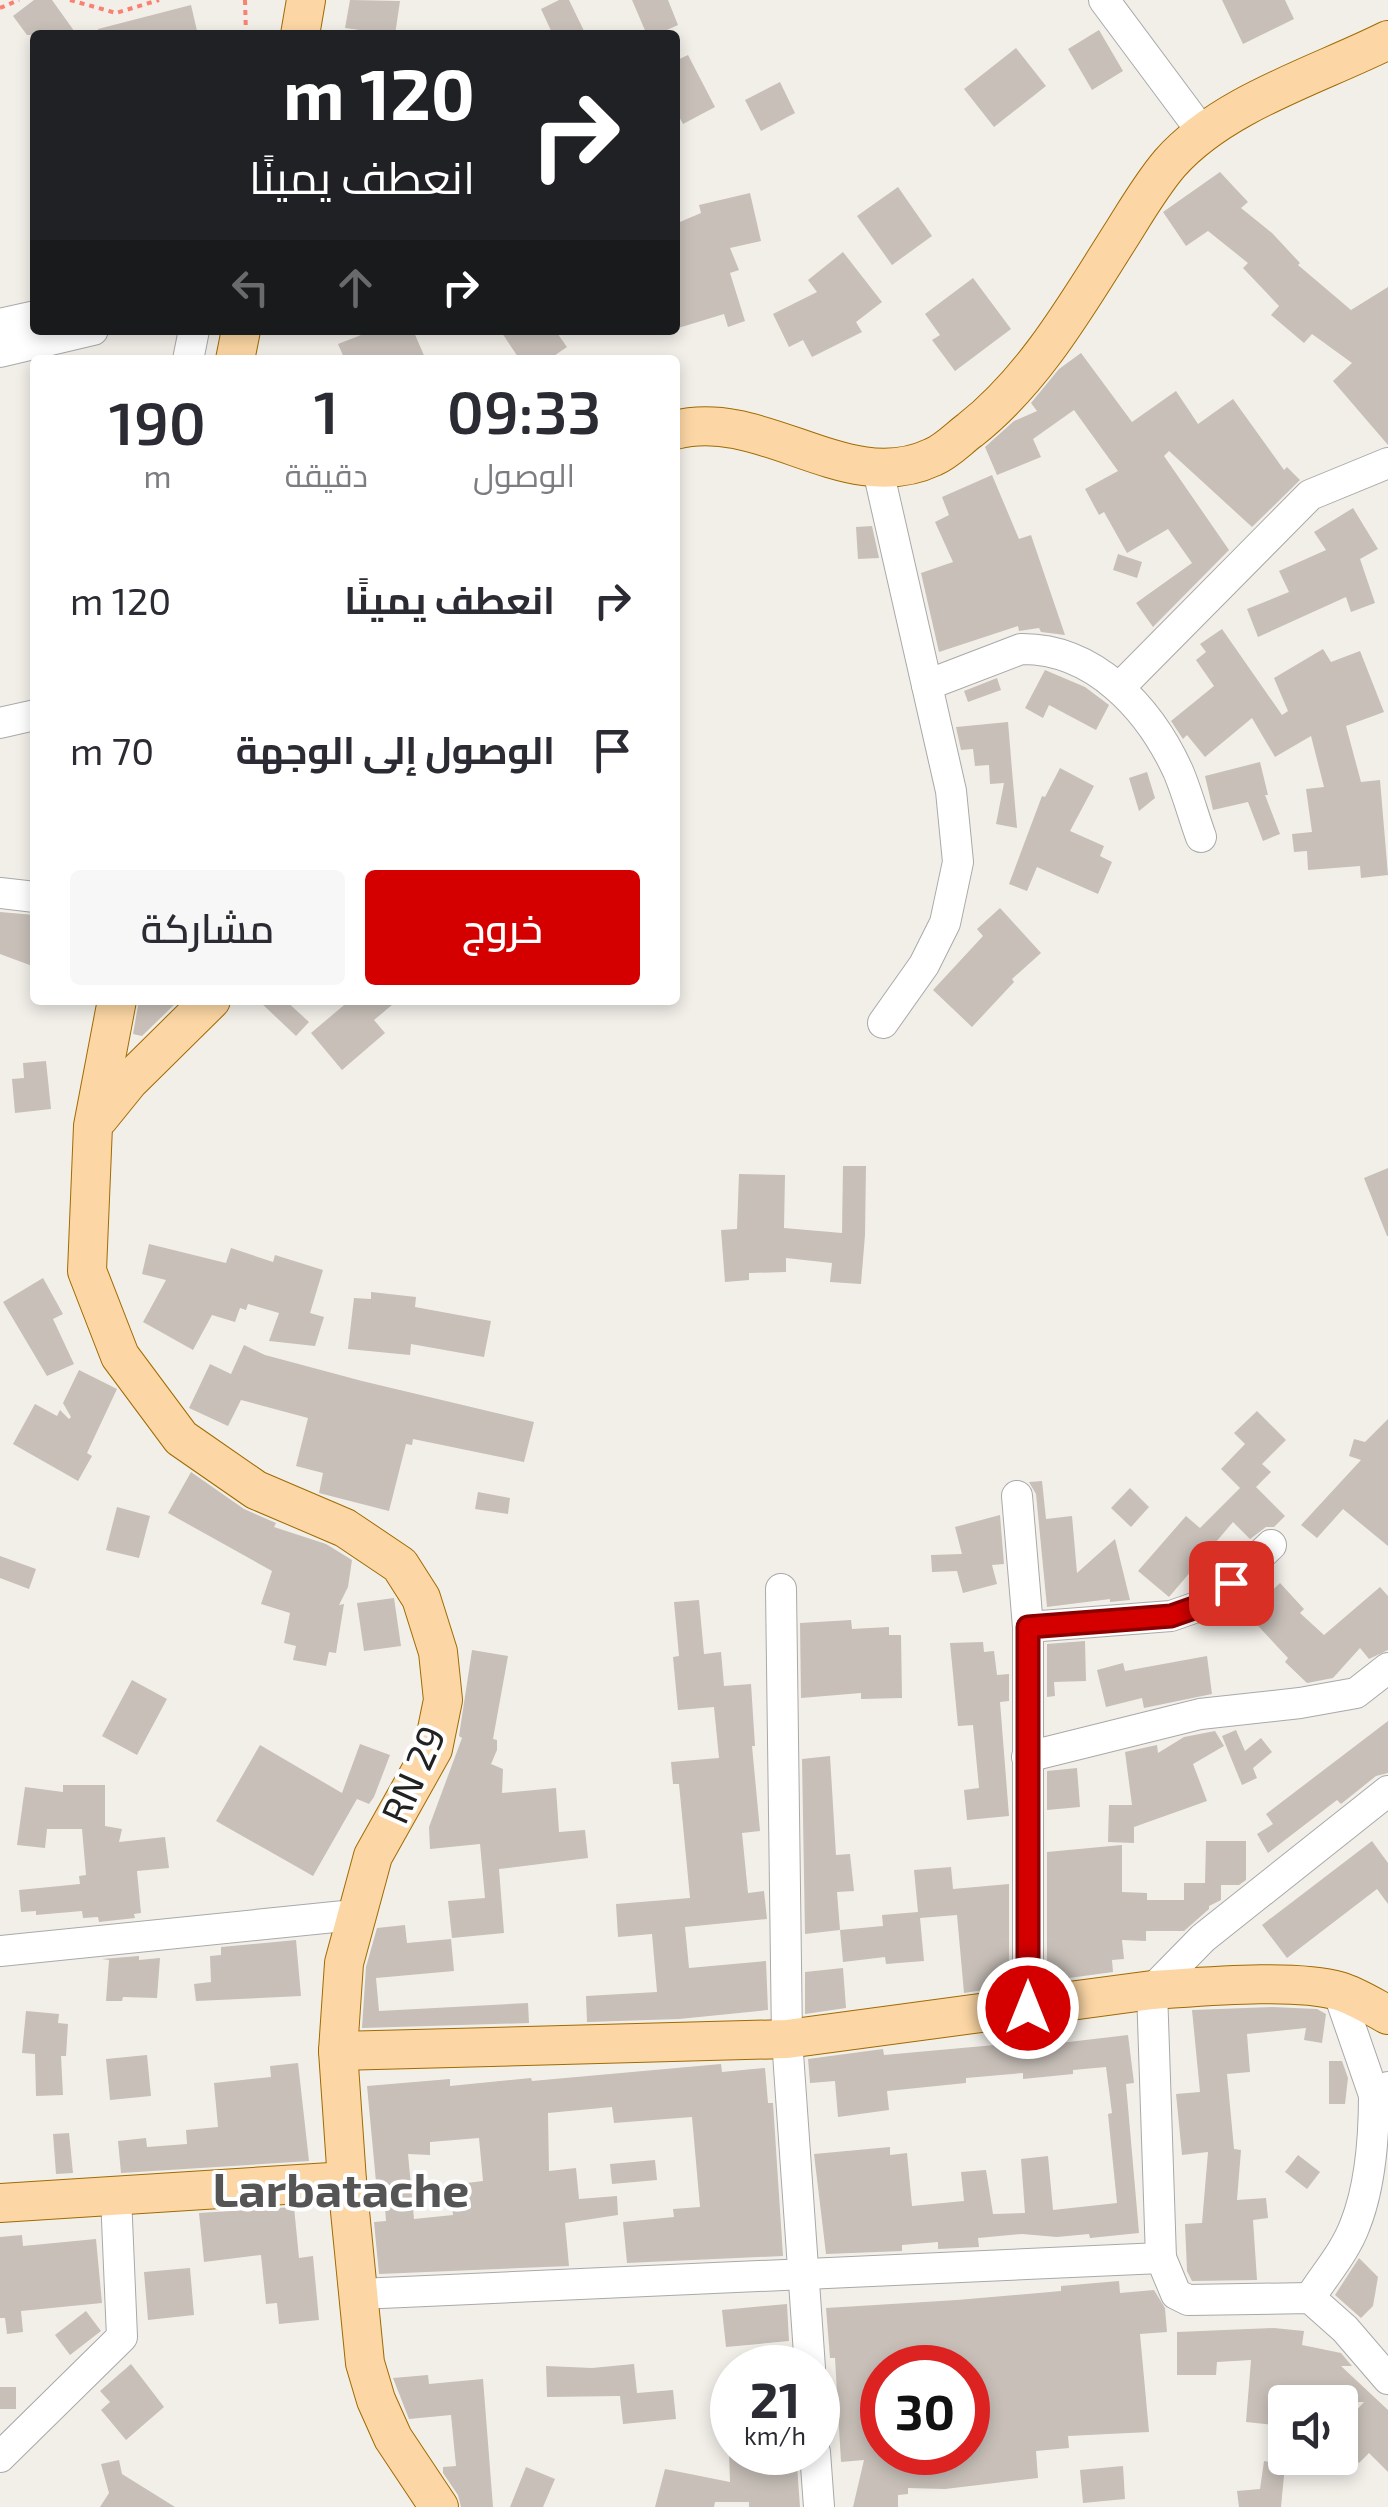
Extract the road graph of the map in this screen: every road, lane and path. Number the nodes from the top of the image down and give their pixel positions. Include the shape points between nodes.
1 (19, 0) edge
2 (70, 0) edge
3 (159, 0) edge
4 (245, 0) edge
5 (306, 0) edge
6 (1104, 0) edge
7 (0, 8) edge
8 (246, 30) edge
9 (301, 30) edge
10 (1388, 40) edge
11 (1203, 133) junction
12 (30, 317) edge
13 (0, 324) edge
14 (72, 335) edge
15 (0, 352) edge
16 (680, 429) edge
17 (1388, 463) edge
18 (878, 470) junction
19 (927, 685) junction
20 (1120, 687) junction
21 (30, 716) edge
22 (0, 723) edge
23 (1201, 837) dead end
24 (0, 893) edge
25 (30, 896) edge
26 (116, 1005) edge
27 (205, 1005) edge
28 (883, 1023) dead end
29 (94, 1126) junction
30 (1017, 1496) dead end
31 (1271, 1545) dead end
32 (782, 1589) dead end
33 (1028, 1627) junction
34 (1388, 1668) edge
35 (1028, 1757) junction
36 (1388, 1792) edge
37 (354, 1915) junction
38 (0, 1951) edge
39 (1152, 1990) junction
40 (1338, 1990) junction
41 (1028, 2008) junction
42 (1388, 2016) edge
43 (787, 2039) junction
44 (338, 2051) junction
45 (1381, 2091) edge
46 (346, 2181) junction
47 (116, 2196) junction
48 (0, 2203) edge
49 (1162, 2258) junction
50 (804, 2273) junction
51 (359, 2294) junction
52 (1310, 2298) junction
53 (809, 2345) edge
54 (1388, 2380) edge
55 (0, 2456) edge
56 (817, 2475) edge
57 (438, 2507) edge
58 (819, 2507) edge

1 - 7 path
2 - 3 path via 116,12
4 - 8 path
5 - 9 main road
6 - 11 street
10 - 11 main road
11 - 18 main road via 1151,186 1052,343 996,410 936,456
12 - 13 street
14 - 15 street
16 - 18 main road via 754,432
17 - 20 street via 1310,495
18 - 19 street
19 - 20 street via 1036,649 1095,668
19 - 28 street via 951,791 958,862 945,923
20 - 23 street via 1177,769
21 - 22 street
24 - 25 street
26 - 29 main road, RN 29 / RN 29
27 - 29 main road via 128,1081
29 - 37 main road, RN 29 / RN 29 via 87,1271 120,1356 181,1438 256,1490 345,1528 400,1565 421,1598 443,1700 433,1749 372,1856
30 - 33 street
31 - 33 street via 1211,1602 1171,1616
32 - 43 street
33 - 35 street
34 - 35 street via 1356,1693 1200,1714
35 - 41 street
36 - 39 street via 1203,1938
37 - 38 street
37 - 44 main road, RN 29 / RN 29
39 - 40 main road
39 - 41 main road
39 - 49 street
40 - 42 main road
40 - 45 street
41 - 43 main road
43 - 44 main road
43 - 50 street
44 - 46 main road, RN 29 / RN 29
45 - 52 street via 1356,2224
46 - 47 main road
46 - 51 main road, RN 29 / RN 29
47 - 48 main road
47 - 55 street via 122,2336
49 - 50 street
49 - 52 street via 1182,2298
50 - 51 street
50 - 53 street
51 - 57 main road, RN 29 / RN 29 via 365,2363 376,2400
52 - 54 street
56 - 58 street

